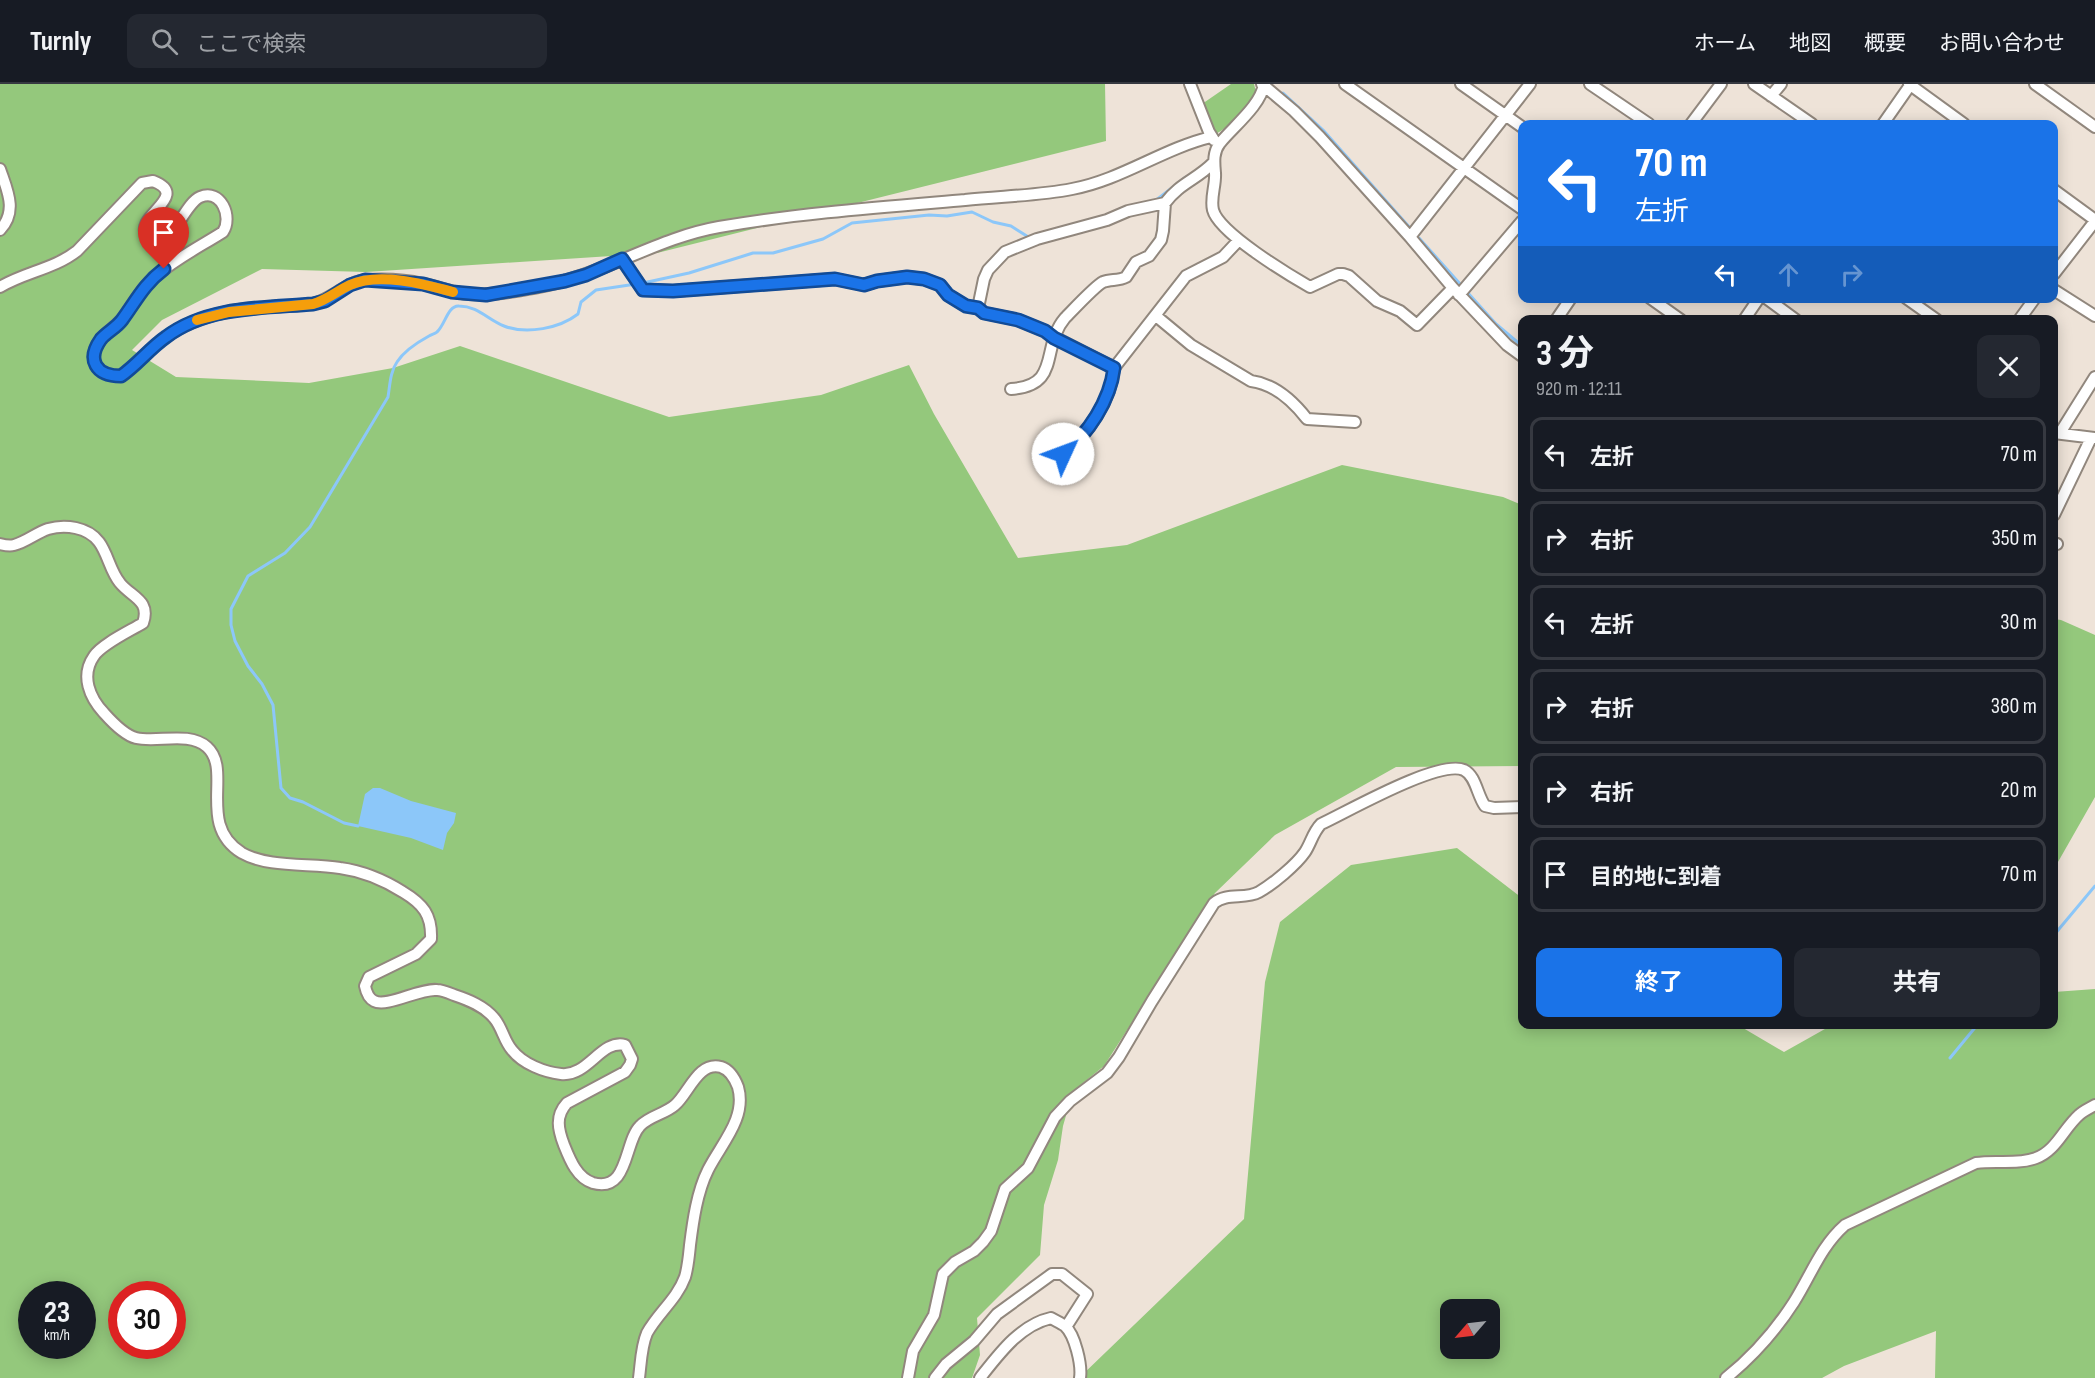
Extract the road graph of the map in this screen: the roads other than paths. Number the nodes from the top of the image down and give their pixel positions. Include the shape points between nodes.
1 (1190, 84) edge
2 (1345, 84) edge
3 (1461, 84) edge
4 (1530, 84) edge
5 (1590, 84) edge
6 (1721, 84) edge
7 (1754, 84) edge
8 (1781, 84) edge
9 (1910, 84) edge
10 (2035, 84) edge
11 (1264, 85) edge
12 (1771, 96) junction
13 (1506, 115) junction
14 (1643, 120) edge
15 (1694, 120) edge
16 (1806, 120) edge
17 (1886, 120) edge
18 (1959, 120) edge
19 (1518, 123) edge
20 (2095, 127) edge
21 (1214, 141) junction
22 (1213, 163) junction
23 (1465, 166) junction
24 (0, 169) edge
25 (2058, 193) edge
26 (1165, 203) junction
27 (1518, 205) edge
28 (2095, 221) edge
29 (1518, 224) edge
30 (0, 230) edge
31 (1410, 237) junction
32 (1239, 240) junction
33 (622, 259) junction
34 (2058, 269) edge
35 (0, 287) edge
36 (1456, 291) junction
37 (2058, 293) edge
38 (1657, 303) edge
39 (1773, 303) edge
40 (1913, 303) edge
41 (978, 308) junction
42 (1674, 315) edge
43 (1789, 315) edge
44 (1930, 315) edge
45 (1156, 316) junction
46 (2095, 316) edge
47 (1054, 338) junction
48 (1518, 353) edge
49 (1114, 368) junction
50 (2095, 377) edge
51 (1011, 389) dead end
52 (1355, 422) dead end
53 (2058, 430) edge
54 (2058, 433) edge
55 (2093, 438) edge
56 (1063, 454) dead end
57 (2058, 507) edge
58 (0, 544) edge
59 (1518, 807) edge
60 (2095, 1105) edge
61 (1066, 1327) junction
62 (639, 1378) edge
63 (908, 1378) edge
64 (935, 1378) edge
65 (980, 1378) edge
66 (1080, 1378) edge
67 (1726, 1378) edge

1 - 21 street
2 - 23 street
3 - 13 street
4 - 13 street
5 - 14 street
6 - 15 street
7 - 12 street
8 - 12 street
9 - 17 street
9 - 18 street
10 - 20 street
11 - 21 street via 1258,100
11 - 31 street via 1320,137
12 - 16 street
13 - 19 street
13 - 23 street
21 - 22 street
21 - 33 street via 1169,150 1115,177 1072,189 838,211 718,227
22 - 26 street via 1175,190
22 - 32 street via 1213,209
23 - 27 street
23 - 31 street
24 - 30 street via 11,208
25 - 28 street
26 - 41 street via 1128,211 1005,252 988,270
26 - 47 street via 1161,240 1149,256 1137,262 1126,277 1103,282 1065,318
28 - 34 street
29 - 36 street
31 - 36 street
32 - 36 street via 1310,287 1338,274 1349,276 1377,300 1417,325
32 - 45 street via 1224,257 1186,276
33 - 35 street via 565,281 486,295 423,284 365,280 313,304 204,317 167,336 121,376 106,375 94,360 96,348 140,291 227,226 222,203 203,195 167,236 153,240 145,234 144,225 158,210 166,192 158,183 147,181 68,259
33 - 41 street via 643,290 835,279 864,285 907,277 940,285 966,306
36 - 48 street
37 - 46 street
38 - 42 street
39 - 43 street
40 - 44 street
41 - 47 street via 984,313 1018,320
45 - 49 street
45 - 52 street via 1191,345 1251,381 1280,393 1307,419
47 - 49 street
47 - 51 street via 1043,378
49 - 56 street via 1097,416 1085,434
50 - 53 street
54 - 55 street
55 - 57 street
58 - 62 street via 13,545 48,529 66,527 81,529 100,543 114,575 144,606 146,615 143,623 94,655 87,681 92,699 135,738 189,740 208,747 215,757 217,814 227,842 254,859 363,873 418,902 432,928 431,939 416,954 369,976 365,986 374,1001 437,990 465,999 495,1019 512,1050 523,1060 562,1074 577,1072 610,1046 625,1045 632,1059 625,1072 567,1103 558,1118 569,1157 584,1179 600,1184 614,1179 623,1168 639,1126 678,1103 701,1071 717,1066 732,1074 740,1093 739,1113 707,1172 686,1275 648,1333
59 - 63 street via 1485,806 1472,778 1462,769 1421,776 1322,824 1300,860 1260,892 1214,903 1119,1057 1107,1073 1055,1117 1028,1168 1005,1189 991,1231 974,1251 944,1274 934,1315 913,1351
60 - 67 street via 2079,1114 2039,1157 2020,1163 1976,1163 1845,1225 1815,1262 1794,1302 1768,1337
61 - 64 street via 1087,1294 1062,1274 1052,1274 997,1314
61 - 65 street via 1052,1318 1030,1325
61 - 66 street via 1077,1351

